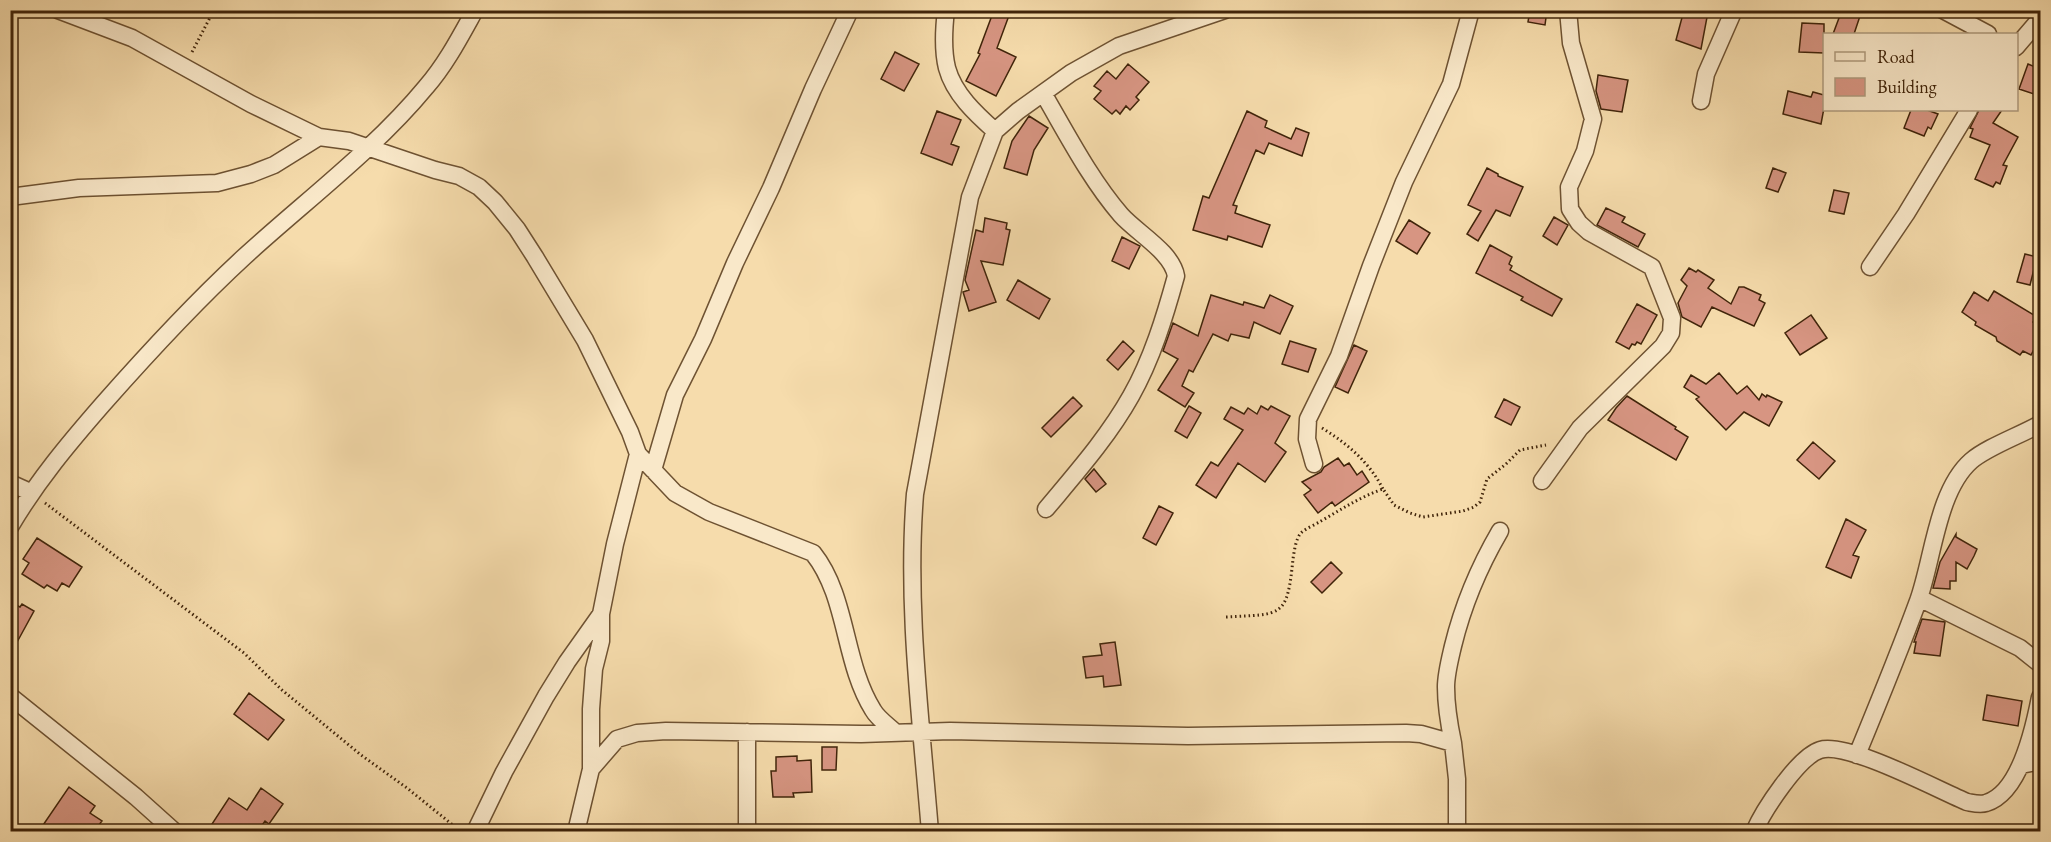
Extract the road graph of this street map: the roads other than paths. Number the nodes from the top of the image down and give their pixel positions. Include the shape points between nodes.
1 (58, 10) edge
2 (475, 10) edge
3 (850, 10) edge
4 (946, 10) edge
5 (1225, 10) edge
6 (1471, 10) edge
7 (1568, 10) edge
8 (1734, 10) edge
9 (1943, 10) edge
10 (2040, 19) edge
11 (1986, 33) edge
12 (2018, 45) edge
13 (1043, 93) junction
14 (1701, 101) dead end
15 (1968, 111) edge
16 (995, 131) junction
17 (319, 138) junction
18 (366, 147) junction
19 (10, 197) edge
20 (1870, 267) dead end
21 (2040, 424) edge
22 (638, 454) junction
23 (1314, 464) dead end
24 (653, 470) junction
25 (1542, 481) dead end
26 (10, 483) edge
27 (30, 492) junction
28 (1046, 509) dead end
29 (10, 526) edge
30 (1500, 531) dead end
31 (1919, 598) junction
32 (601, 615) junction
33 (2040, 664) edge
34 (10, 696) edge
35 (2040, 697) edge
36 (747, 732) junction
37 (922, 732) junction
38 (896, 733) junction
39 (1453, 742) junction
40 (1857, 755) junction
41 (2040, 762) edge
42 (2021, 765) junction
43 (591, 769) junction
44 (175, 831) edge
45 (476, 831) edge
46 (576, 831) edge
47 (747, 831) edge
48 (930, 831) edge
49 (1456, 831) edge
50 (1754, 831) edge

1 - 17 street via 132,38
2 - 18 street via 427,86
3 - 24 street via 675,395
4 - 16 street via 947,67 957,90
5 - 13 street via 1119,46 1071,72
6 - 23 street via 1451,84 1404,182 1339,356 1308,419 1307,439
7 - 25 street via 1571,43 1593,119 1585,151 1569,187 1570,209 1589,232 1652,267 1672,318 1671,333 1664,346 1580,428
8 - 14 street via 1706,74
9 - 11 street
10 - 12 street
13 - 16 street
13 - 28 street via 1108,198 1169,260 1176,276 1132,395 1104,438
15 - 20 street
16 - 37 street via 970,197 915,494 912,594
17 - 18 street
17 - 19 street via 274,165 217,183 79,188
18 - 22 street via 459,176 495,202 523,238 585,340
18 - 27 street via 243,258 151,349
21 - 31 street via 1971,461 1958,477 1933,540
22 - 24 street
22 - 32 street
24 - 38 street via 675,493 709,512 813,553 837,602 861,687 874,712
26 - 27 street
27 - 29 street
30 - 39 street via 1469,594 1451,657 1446,685
31 - 33 street via 2020,648
31 - 40 street
32 - 43 street via 591,709
32 - 45 street via 541,704
34 - 44 street
35 - 42 street
36 - 38 street
36 - 43 street via 637,733 617,739
36 - 47 street
37 - 38 street
37 - 39 street via 1188,736 1406,733
37 - 48 street
39 - 49 street
40 - 42 street via 1967,802 1984,804 1998,797
40 - 50 street via 1829,748 1818,750 1772,799
41 - 42 street
43 - 46 street

